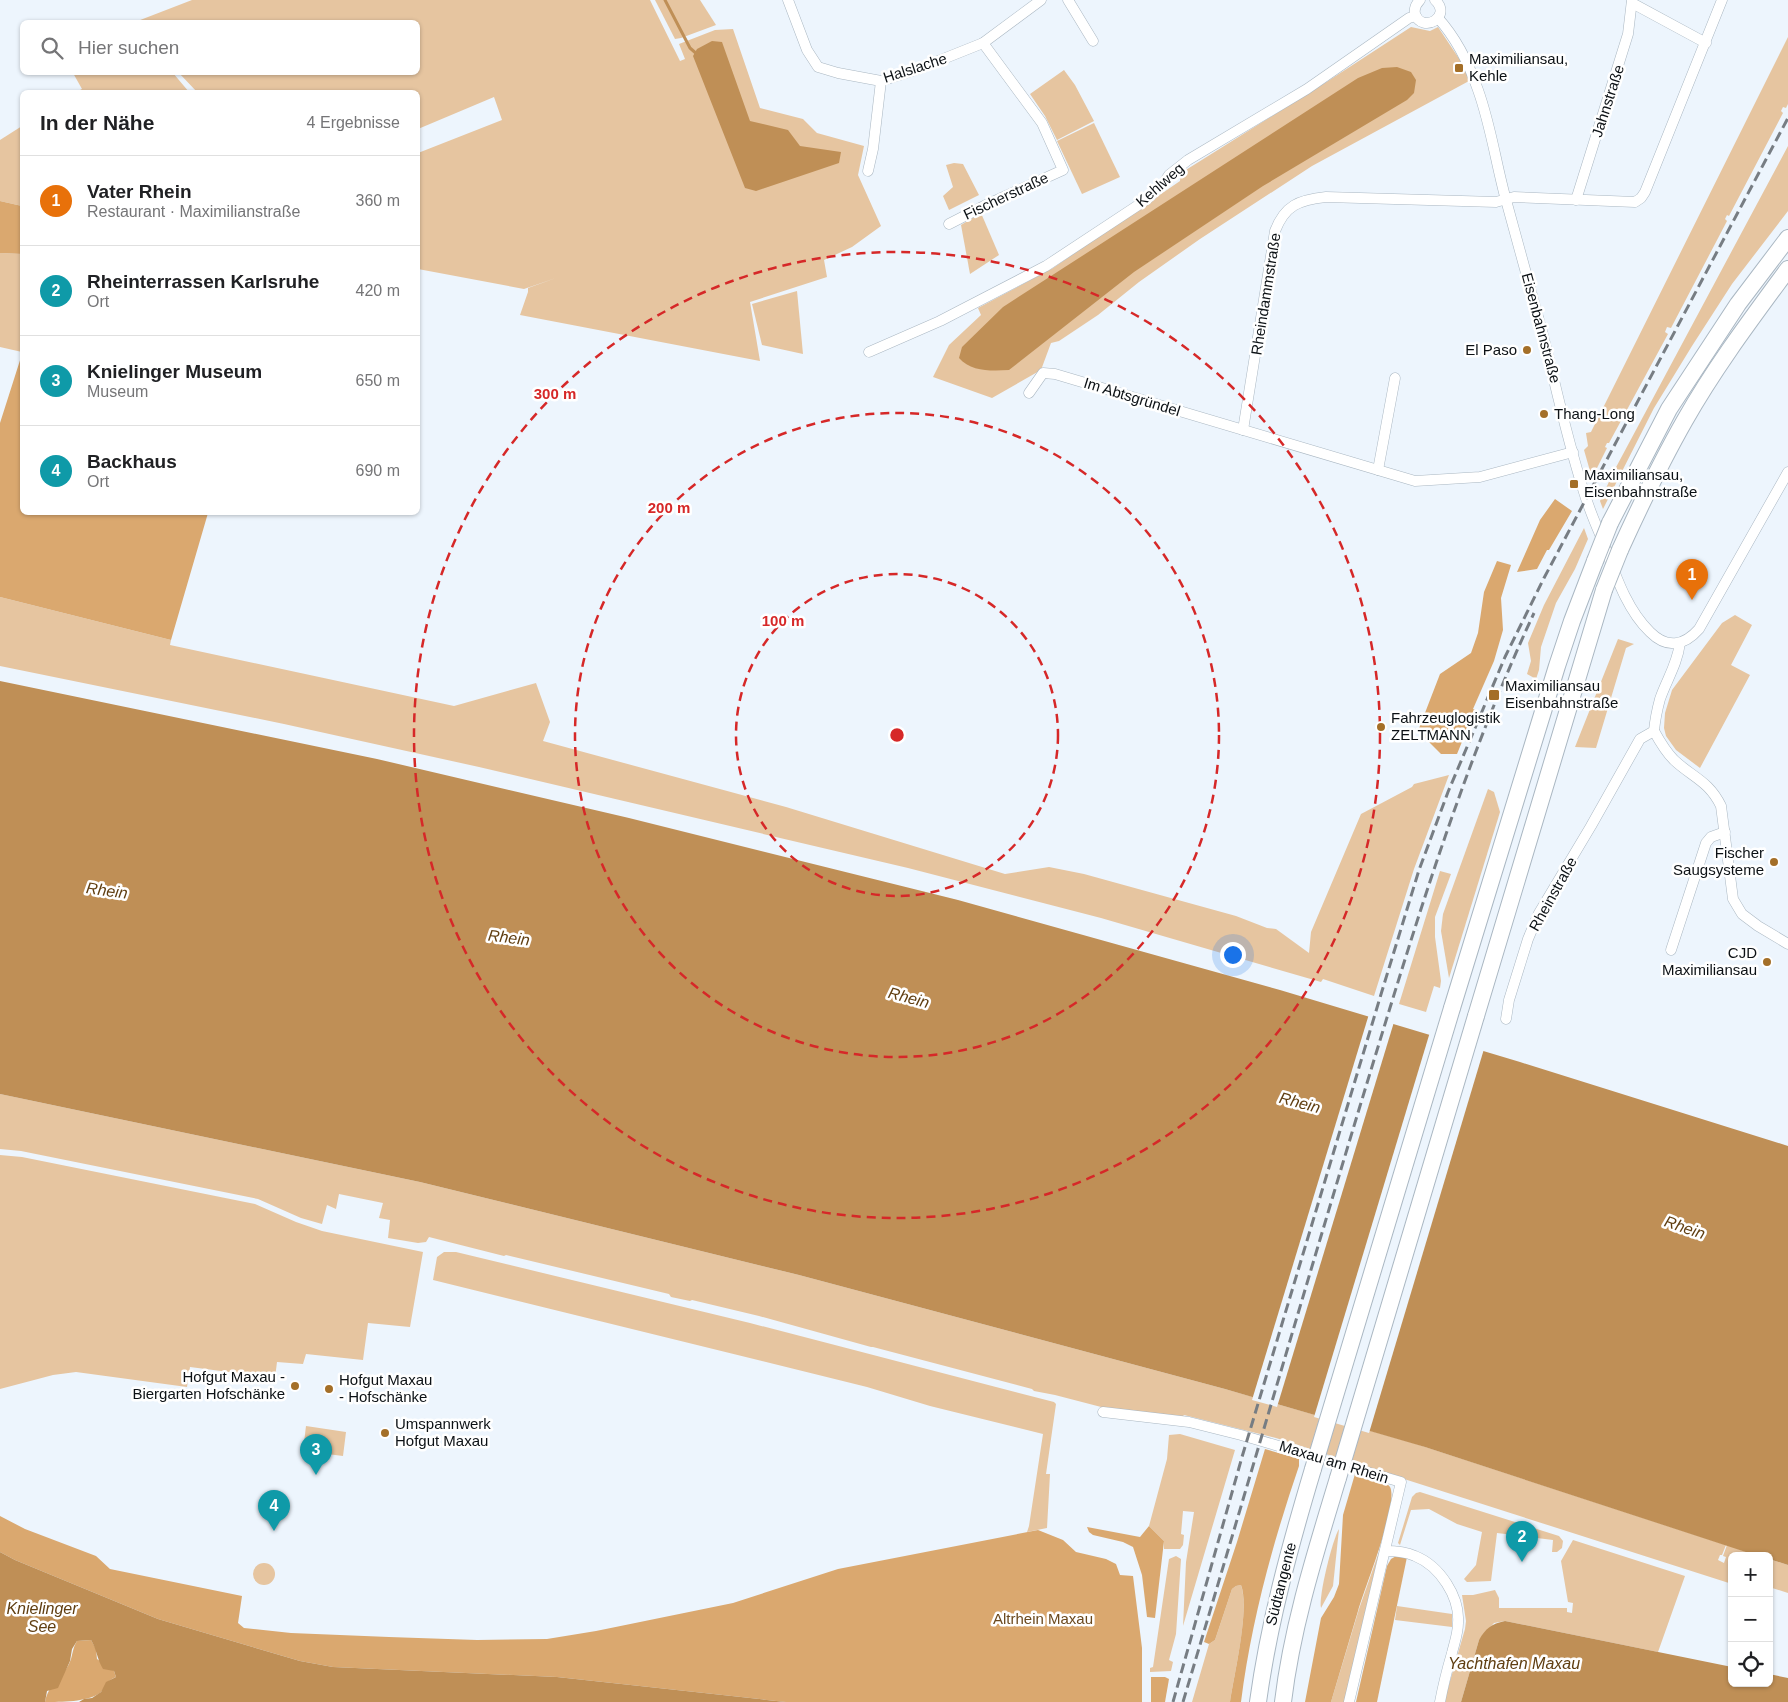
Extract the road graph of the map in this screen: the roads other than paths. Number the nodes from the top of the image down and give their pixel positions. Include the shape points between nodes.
1 (788, 0) edge
2 (1041, 0) edge
3 (1068, 0) edge
4 (1419, 0) edge
5 (1435, 0) edge
6 (1722, 0) edge
7 (1632, 2) edge
8 (1416, 16) junction
9 (1438, 18) junction
10 (1093, 41) dead end
11 (983, 43) junction
12 (1706, 43) junction
13 (881, 81) junction
14 (868, 170) dead end
15 (1506, 199) junction
16 (1576, 200) junction
17 (950, 224) dead end
18 (1788, 238) edge
19 (1788, 270) edge
20 (868, 352) dead end
21 (1395, 378) dead end
22 (1029, 393) dead end
23 (1243, 430) junction
24 (1573, 452) junction
25 (1378, 470) junction
26 (1788, 472) edge
27 (1680, 643) junction
28 (1654, 731) junction
29 (1725, 832) junction
30 (1788, 944) edge
31 (1671, 950) dead end
32 (1506, 1019) dead end
33 (1104, 1412) dead end
34 (1385, 1551) junction
35 (1258, 1702) edge
36 (1283, 1702) edge
37 (1349, 1702) edge
38 (1440, 1702) edge

1 - 13 street, Halslache via 807,50 818,66
2 - 11 street, Halslache
3 - 10 street
4 - 8 street
5 - 9 street via 1440,5
6 - 12 street, Rheindammstraße
7 - 12 street
7 - 16 street, Jahnstraße via 1622,58
8 - 9 street via 1426,24
8 - 20 street, Kehlweg via 1307,89 1188,160 1169,174 1146,200 1046,266 940,321
9 - 15 street, Eisenbahnstraße via 1457,43 1479,90
11 - 13 street, Halslache
11 - 17 street, Fischerstraße via 1042,123 1063,170
12 - 16 street, Rheindammstraße via 1641,198 1635,202
13 - 14 street
15 - 16 street, Rheindammstraße
15 - 23 street, Rheindammstraße via 1496,202 1326,197 1300,202 1289,209 1280,218 1275,231
15 - 24 street, Eisenbahnstraße
18 - 35 highway, Südtangente, bridge via 1738,304 1649,446 1610,523 1572,621 1313,1469 1271,1625
19 - 36 highway, Südtangente, bridge via 1685,419 1640,505 1604,590 1318,1546 1298,1621
21 - 25 street
22 - 23 street, Im Abtsgründel via 1043,373 1054,374
23 - 25 street
24 - 25 street via 1480,477 1415,481
24 - 27 street, Eisenbahnstraße via 1583,491 1622,589 1635,613 1656,637
26 - 27 street via 1699,629 1687,641
27 - 28 street via 1678,658 1660,700
28 - 29 street via 1674,761 1703,781 1716,796
28 - 32 street, Rheinstraße via 1640,739 1539,913 1509,1000
29 - 30 street via 1733,899 1742,914
29 - 31 street via 1711,837 1706,843
33 - 34 street, Maxau am Rhein via 1206,1426 1401,1482
34 - 37 street, Maxau am Rhein
34 - 38 street via 1409,1554 1423,1560 1453,1594 1458,1630

